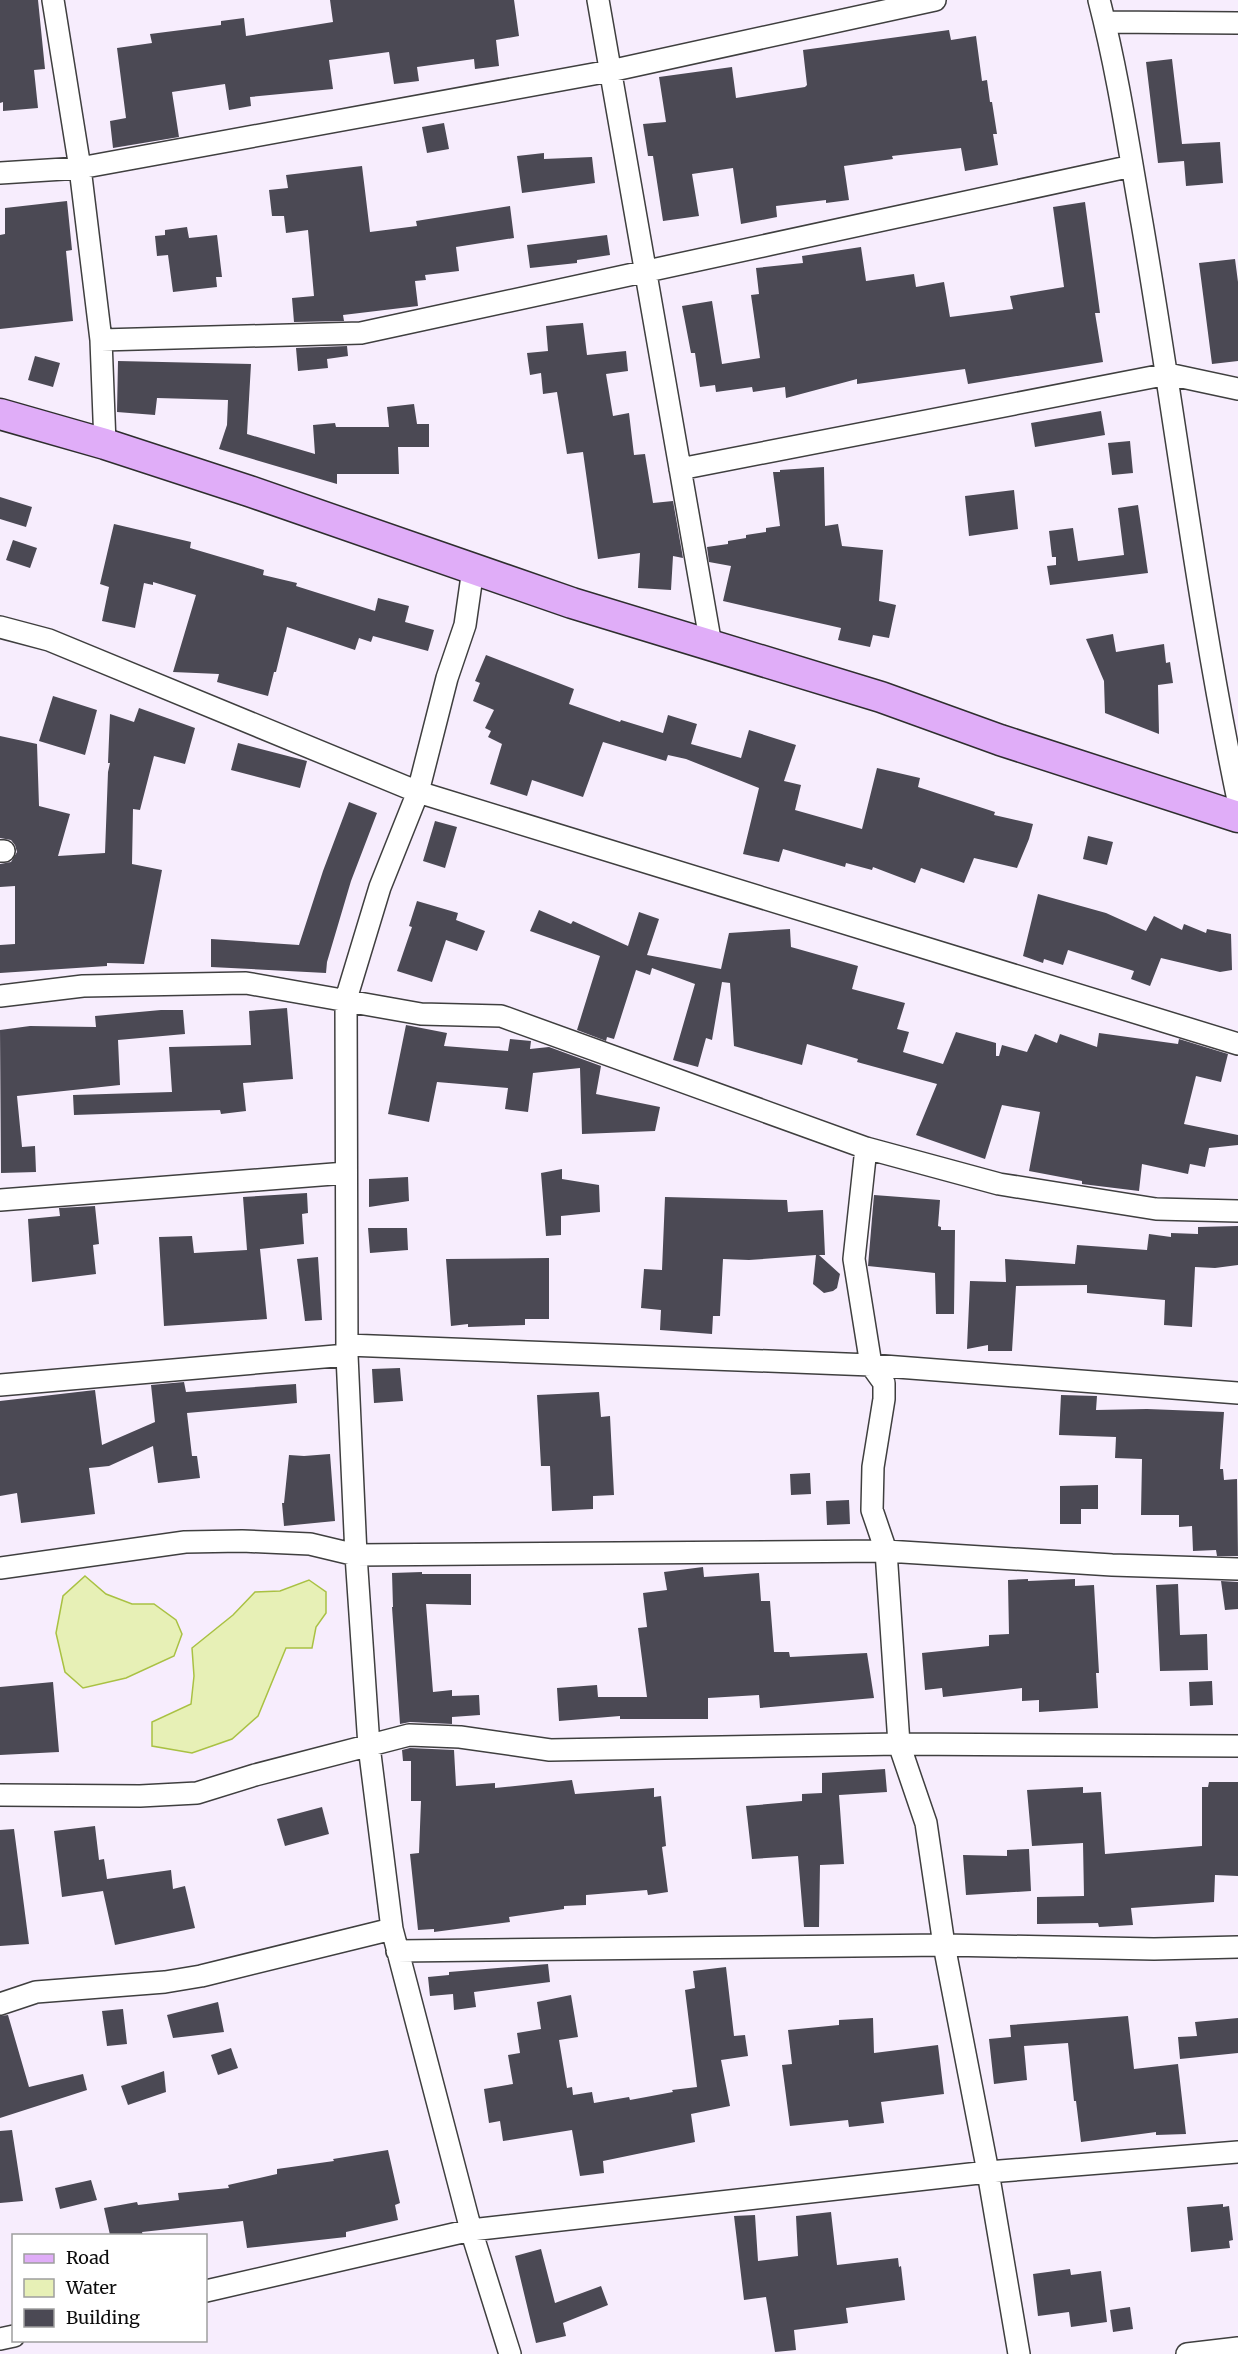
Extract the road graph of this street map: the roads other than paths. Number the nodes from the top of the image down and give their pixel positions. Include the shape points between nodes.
1 (53, 0) edge
2 (598, 0) edge
3 (935, 0) edge
4 (1099, 0) edge
5 (1105, 22) junction
6 (1238, 23) edge
7 (610, 71) junction
8 (1132, 166) junction
9 (80, 168) junction
10 (0, 173) edge
11 (646, 273) junction
12 (101, 340) junction
13 (1168, 374) junction
14 (1238, 390) edge
15 (0, 414) edge
16 (105, 444) junction
17 (680, 469) junction
18 (473, 569) junction
19 (0, 627) edge
20 (711, 645) junction
21 (418, 792) junction
22 (1238, 800) edge
23 (1238, 817) edge
24 (0, 996) edge
25 (346, 999) junction
26 (1238, 1044) edge
27 (866, 1148) junction
28 (346, 1173) junction
29 (0, 1200) edge
30 (1238, 1211) edge
31 (347, 1350) junction
32 (871, 1365) junction
33 (0, 1385) edge
34 (1238, 1393) edge
35 (886, 1551) junction
36 (356, 1556) junction
37 (0, 1568) edge
38 (1238, 1569) edge
39 (899, 1744) junction
40 (369, 1746) junction
41 (1238, 1746) edge
42 (0, 1795) edge
43 (392, 1929) junction
44 (944, 1946) junction
45 (1238, 1947) edge
46 (397, 1951) junction
47 (0, 2004) edge
48 (1238, 2152) edge
49 (988, 2172) junction
50 (471, 2230) junction
51 (207, 2292) edge
52 (1238, 2348) edge
53 (510, 2354) edge
54 (1019, 2354) edge
55 (1187, 2354) edge

1 - 9 street
2 - 7 street
3 - 7 street
4 - 5 street
5 - 6 street
5 - 8 street
7 - 9 street
7 - 11 street
8 - 11 street
8 - 13 street
9 - 10 street
9 - 12 street
11 - 12 street via 361,333
11 - 17 street
12 - 16 street
13 - 14 street
13 - 17 street
13 - 22 street via 1206,628
15 - 16 main road
16 - 18 main road
17 - 20 street
18 - 20 main road
18 - 21 street via 465,625
19 - 21 street via 49,640
20 - 23 main road via 881,697
21 - 25 street via 380,887
21 - 26 street
24 - 25 street via 83,986 246,983
25 - 27 street via 421,1014 501,1016
25 - 28 street
27 - 30 street via 999,1184 1156,1209
27 - 32 street via 854,1259
28 - 29 street
28 - 31 street
31 - 32 street
31 - 33 street
31 - 36 street
32 - 34 street
32 - 35 street via 884,1383 873,1467 872,1510
35 - 36 street
35 - 38 street
35 - 39 street
36 - 37 street via 310,1544 185,1542
36 - 40 street
39 - 40 street via 549,1750 460,1737 409,1735
39 - 41 street
39 - 44 street via 926,1824
40 - 42 street via 197,1793
40 - 43 street
43 - 46 street
43 - 47 street via 201,1976 36,1992
44 - 45 street
44 - 46 street
44 - 49 street
46 - 50 street
48 - 49 street
49 - 50 street
49 - 54 street
50 - 51 street
50 - 53 street
52 - 55 street

